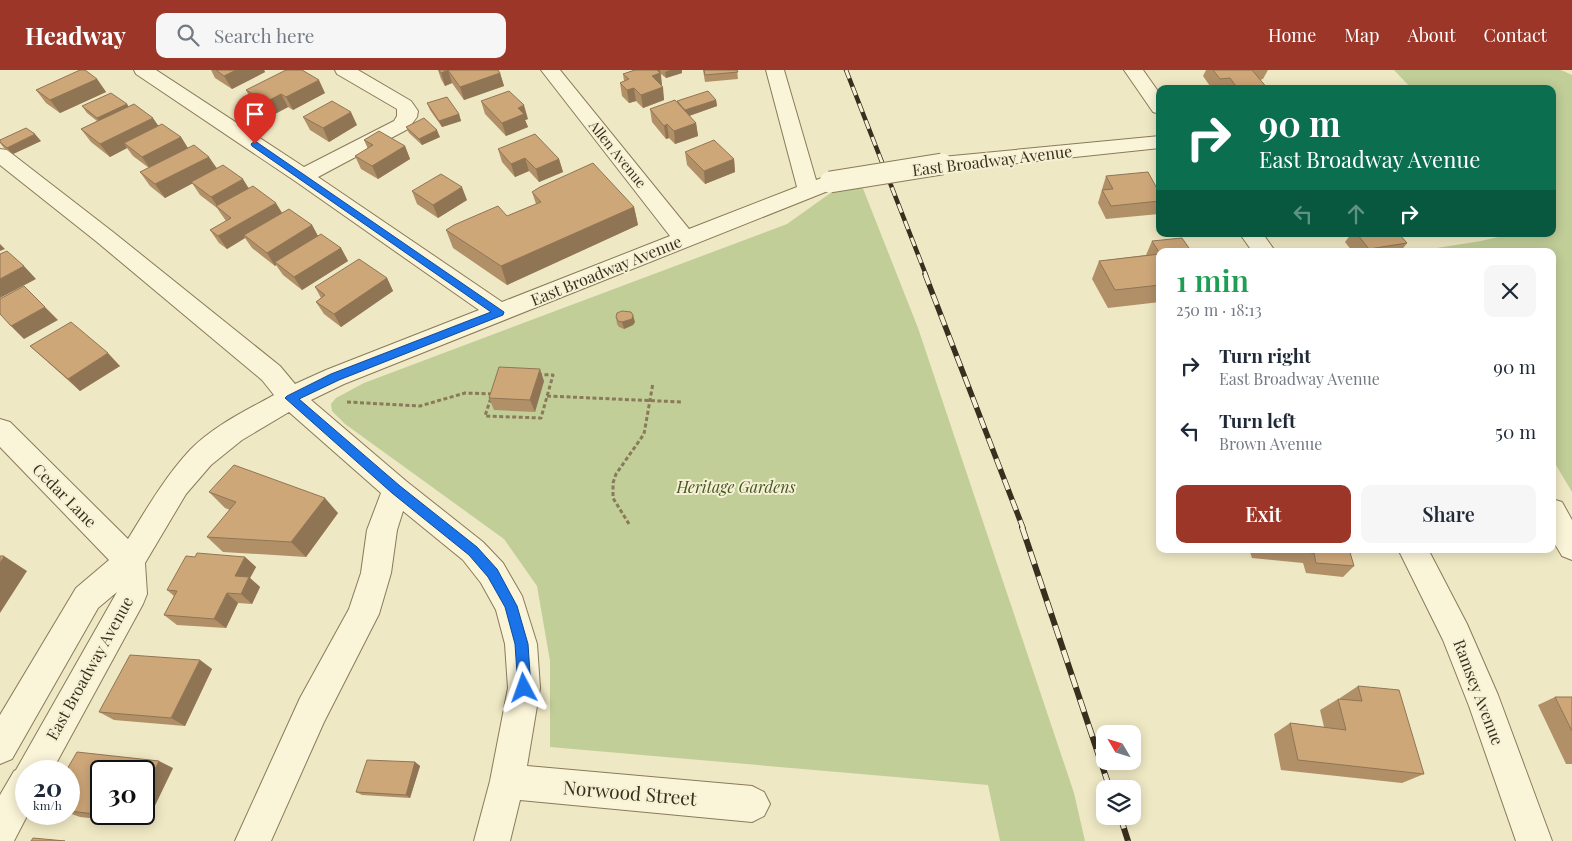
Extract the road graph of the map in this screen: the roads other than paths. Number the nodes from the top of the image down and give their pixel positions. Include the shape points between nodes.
1 (143, 70) edge
2 (344, 70) edge
3 (550, 70) edge
4 (775, 70) edge
5 (1132, 70) edge
6 (1156, 103) edge
7 (1156, 142) edge
8 (0, 156) edge
9 (303, 176) junction
10 (819, 186) junction
11 (1253, 237) edge
12 (685, 239) junction
13 (1262, 248) edge
14 (499, 312) junction
15 (291, 398) junction
16 (0, 432) edge
17 (396, 489) junction
18 (1556, 518) edge
19 (1572, 547) edge
20 (1415, 553) edge
21 (130, 561) junction
22 (0, 747) edge
23 (39, 760) edge
24 (508, 781) junction
25 (15, 803) edge
26 (752, 804) dead end
27 (0, 830) edge
28 (253, 841) edge
29 (492, 841) edge
30 (1534, 841) edge

1 - 9 street
2 - 9 street via 404,105 407,117 401,125
3 - 12 street, Allen Avenue
4 - 10 street
5 - 6 street
7 - 10 street, East Broadway Avenue, bridge via 942,164
8 - 15 street via 105,237 271,374
9 - 14 street
10 - 12 street, East Broadway Avenue
11 - 13 street
12 - 14 street, East Broadway Avenue
14 - 15 street, East Broadway Avenue via 335,377
15 - 17 street
15 - 21 street, East Broadway Avenue via 232,432 201,457 176,486
16 - 21 street, Cedar Lane
17 - 24 street via 473,551 492,573 510,606 521,644 524,688
17 - 28 street via 382,530 376,573 363,614 312,710
18 - 19 street
20 - 30 street, Ramsey Avenue via 1479,688
21 - 22 street, East Broadway Avenue via 87,598
21 - 23 street, East Broadway Avenue via 132,594
24 - 26 street, Norwood Street
24 - 29 street
25 - 27 street

